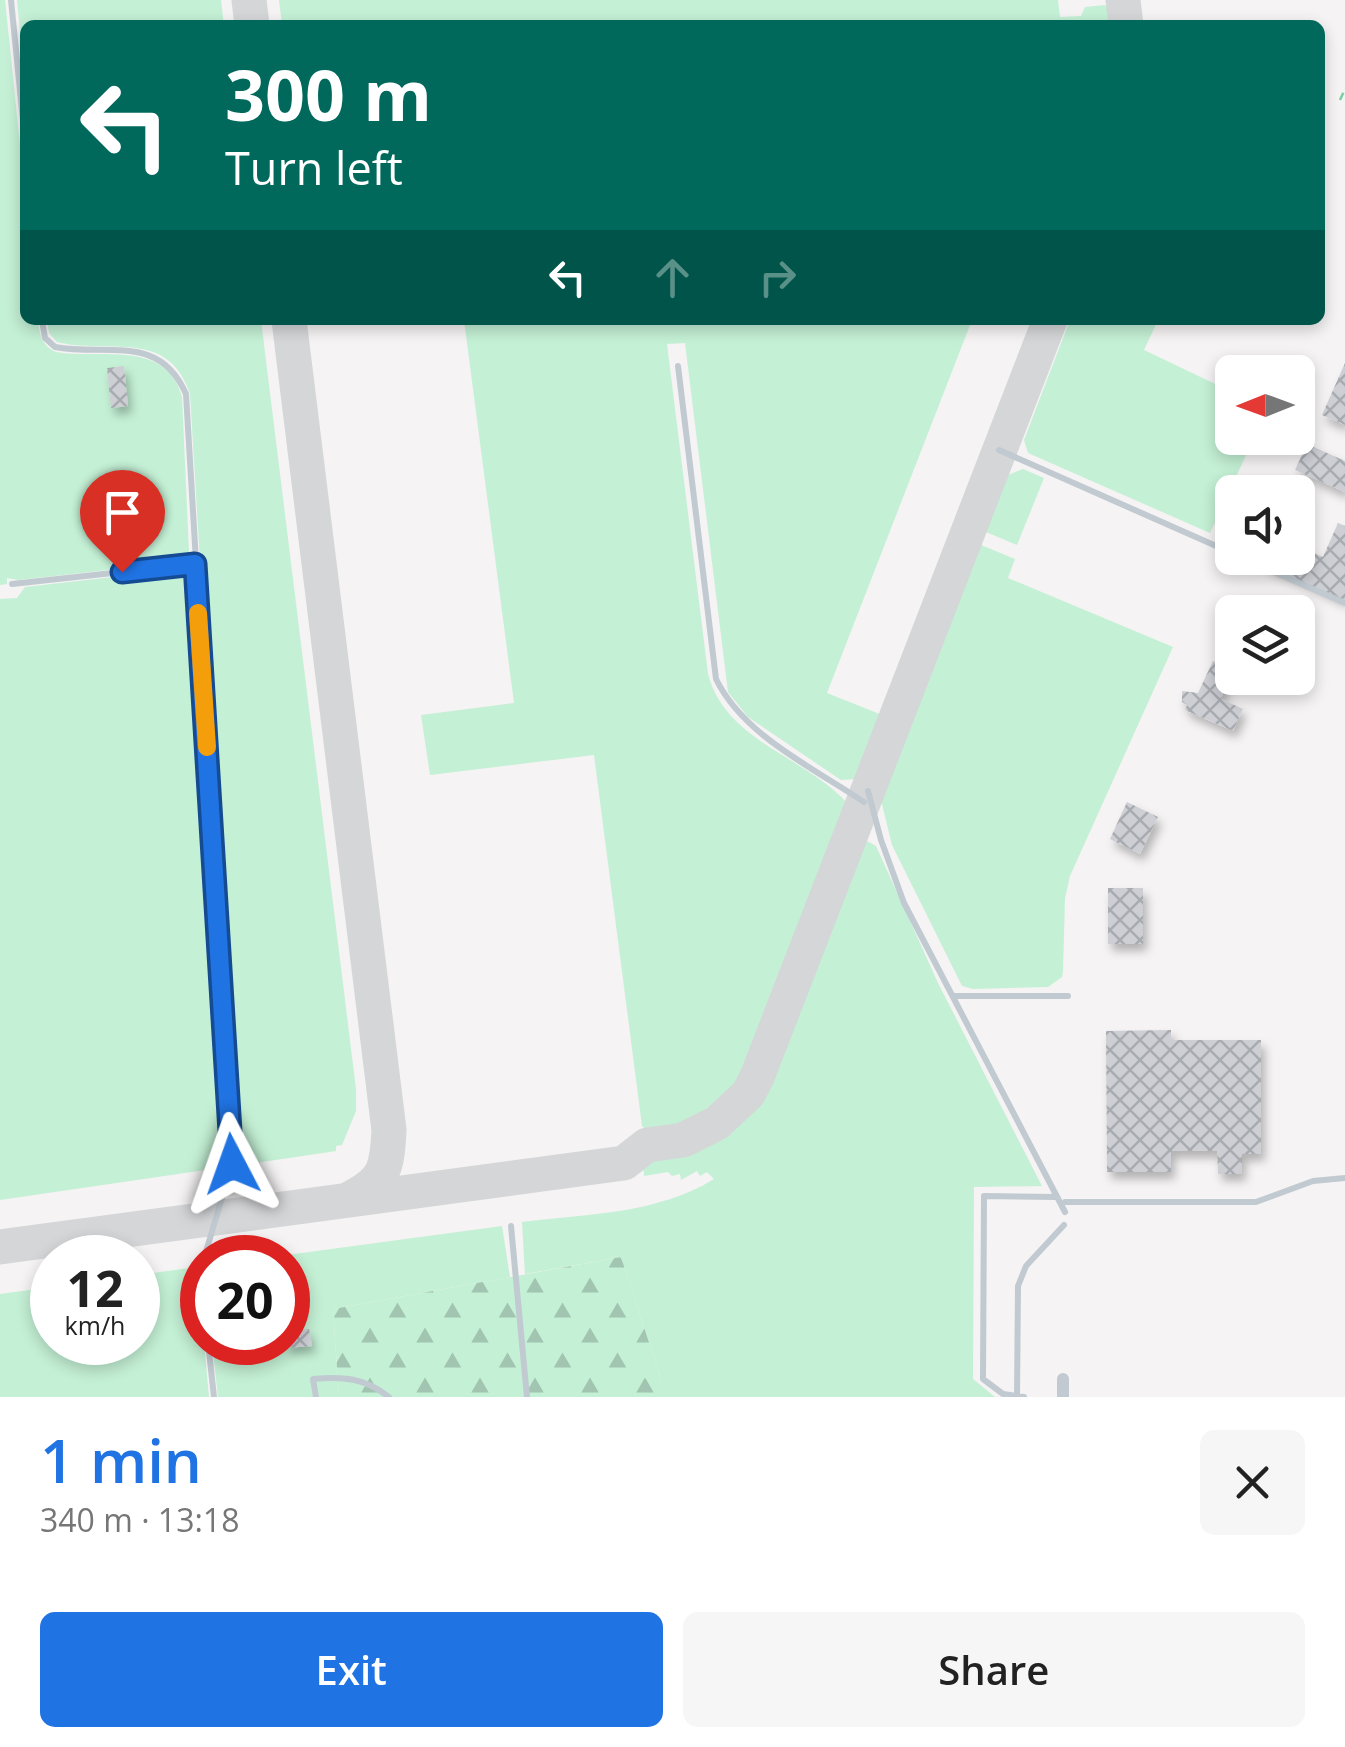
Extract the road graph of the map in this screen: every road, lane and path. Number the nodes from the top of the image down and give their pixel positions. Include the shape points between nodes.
1 (11, 0) edge
2 (1345, 89) edge
3 (20, 91) edge
4 (1340, 100) dead end
5 (43, 325) edge
6 (678, 366) dead end
7 (1000, 450) dead end
8 (1215, 546) edge
9 (195, 564) junction
10 (1281, 575) edge
11 (12, 584) dead end
12 (1345, 603) edge
13 (868, 791) dead end
14 (864, 802) dead end
15 (954, 996) junction
16 (1068, 996) dead end
17 (1345, 1178) edge
18 (1057, 1197) junction
19 (1065, 1202) dead end
20 (1065, 1212) dead end
21 (1064, 1225) dead end
22 (511, 1226) dead end
23 (211, 1235) edge
24 (211, 1365) edge
25 (1064, 1380) dead end
26 (1021, 1396) edge
27 (214, 1397) edge
28 (316, 1397) edge
29 (389, 1397) edge
30 (527, 1397) edge
31 (1063, 1397) edge

1 - 3 lane
2 - 4 path
5 - 9 lane via 55,347 137,352 163,362 178,378 186,394
6 - 14 lane via 716,678 744,721
7 - 8 lane
9 - 11 lane
9 - 23 lane via 232,1164
10 - 12 lane
13 - 15 lane via 904,904
15 - 16 lane
15 - 18 lane
17 - 19 lane via 1314,1181 1256,1202
18 - 20 lane
18 - 26 lane via 984,1196 983,1379 1003,1394
21 - 26 lane via 1026,1266 1018,1286
22 - 30 lane
24 - 27 lane
25 - 31 street
28 - 29 lane via 313,1379 342,1376

